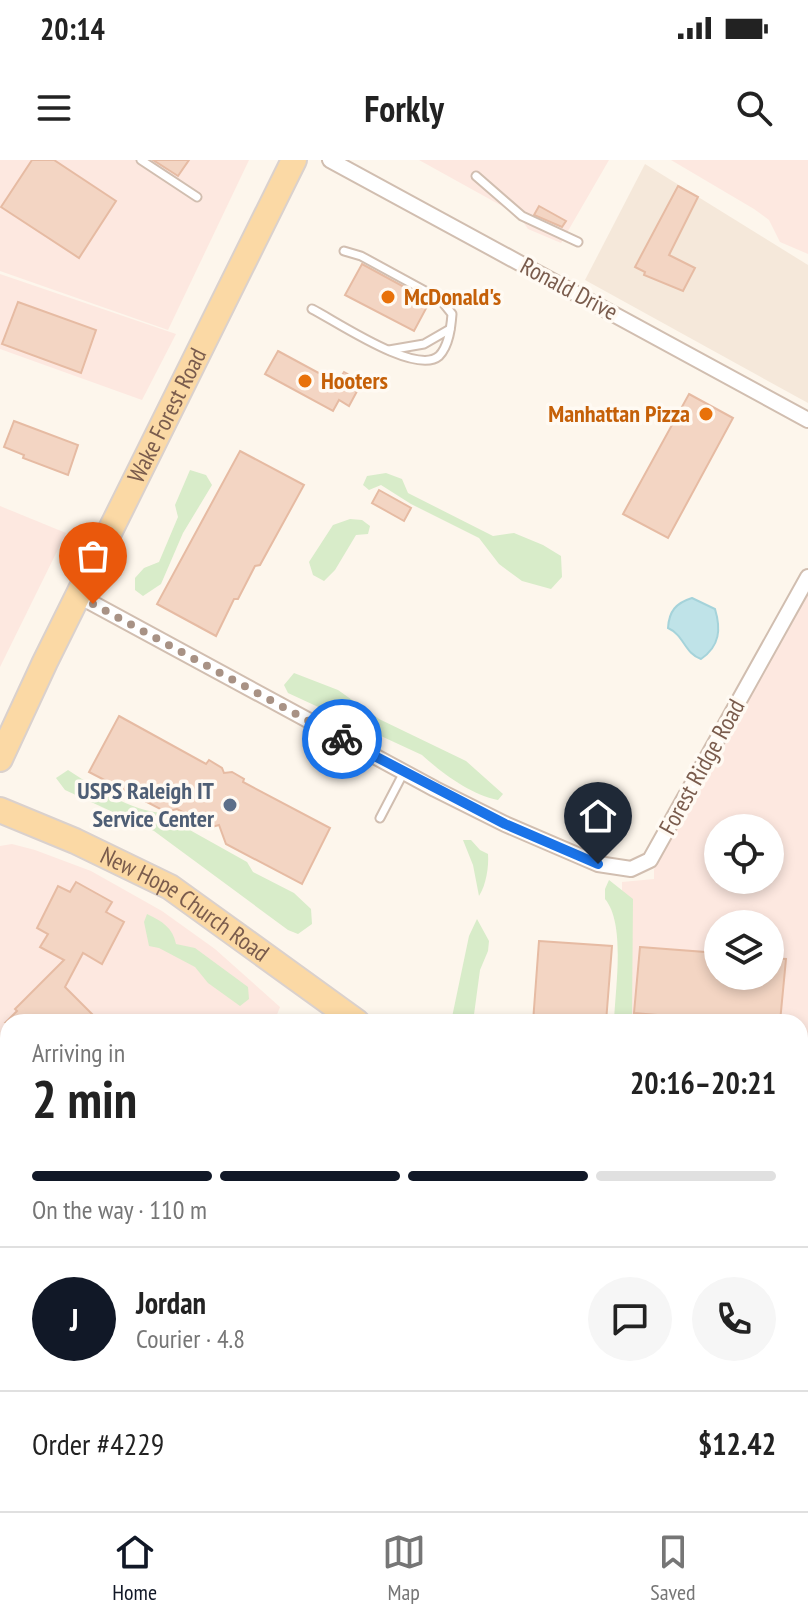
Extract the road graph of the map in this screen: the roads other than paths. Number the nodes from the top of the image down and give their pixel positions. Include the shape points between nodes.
1 (141, 160) edge
2 (294, 160) edge
3 (330, 160) edge
4 (476, 176) dead end
5 (197, 197) dead end
6 (578, 242) dead end
7 (344, 251) dead end
8 (312, 309) dead end
9 (451, 329) junction
10 (389, 350) junction
11 (808, 420) edge
12 (808, 577) edge
13 (79, 596) junction
14 (0, 759) edge
15 (404, 772) junction
16 (0, 810) edge
17 (380, 818) dead end
18 (346, 1014) edge

1 - 5 lane
2 - 13 main road, Wake Forest Road
3 - 11 street, Ronald Drive
4 - 6 lane via 522,216
7 - 9 lane via 440,299 452,314
8 - 10 lane
9 - 10 lane via 424,344
9 - 10 lane via 440,355 428,362
12 - 15 street, Forest Ridge Road via 642,866 598,864
13 - 14 main road, Wake Forest Road
13 - 15 street, Forest Ridge Road
15 - 17 lane
16 - 18 main road, New Hope Church Road via 170,887

